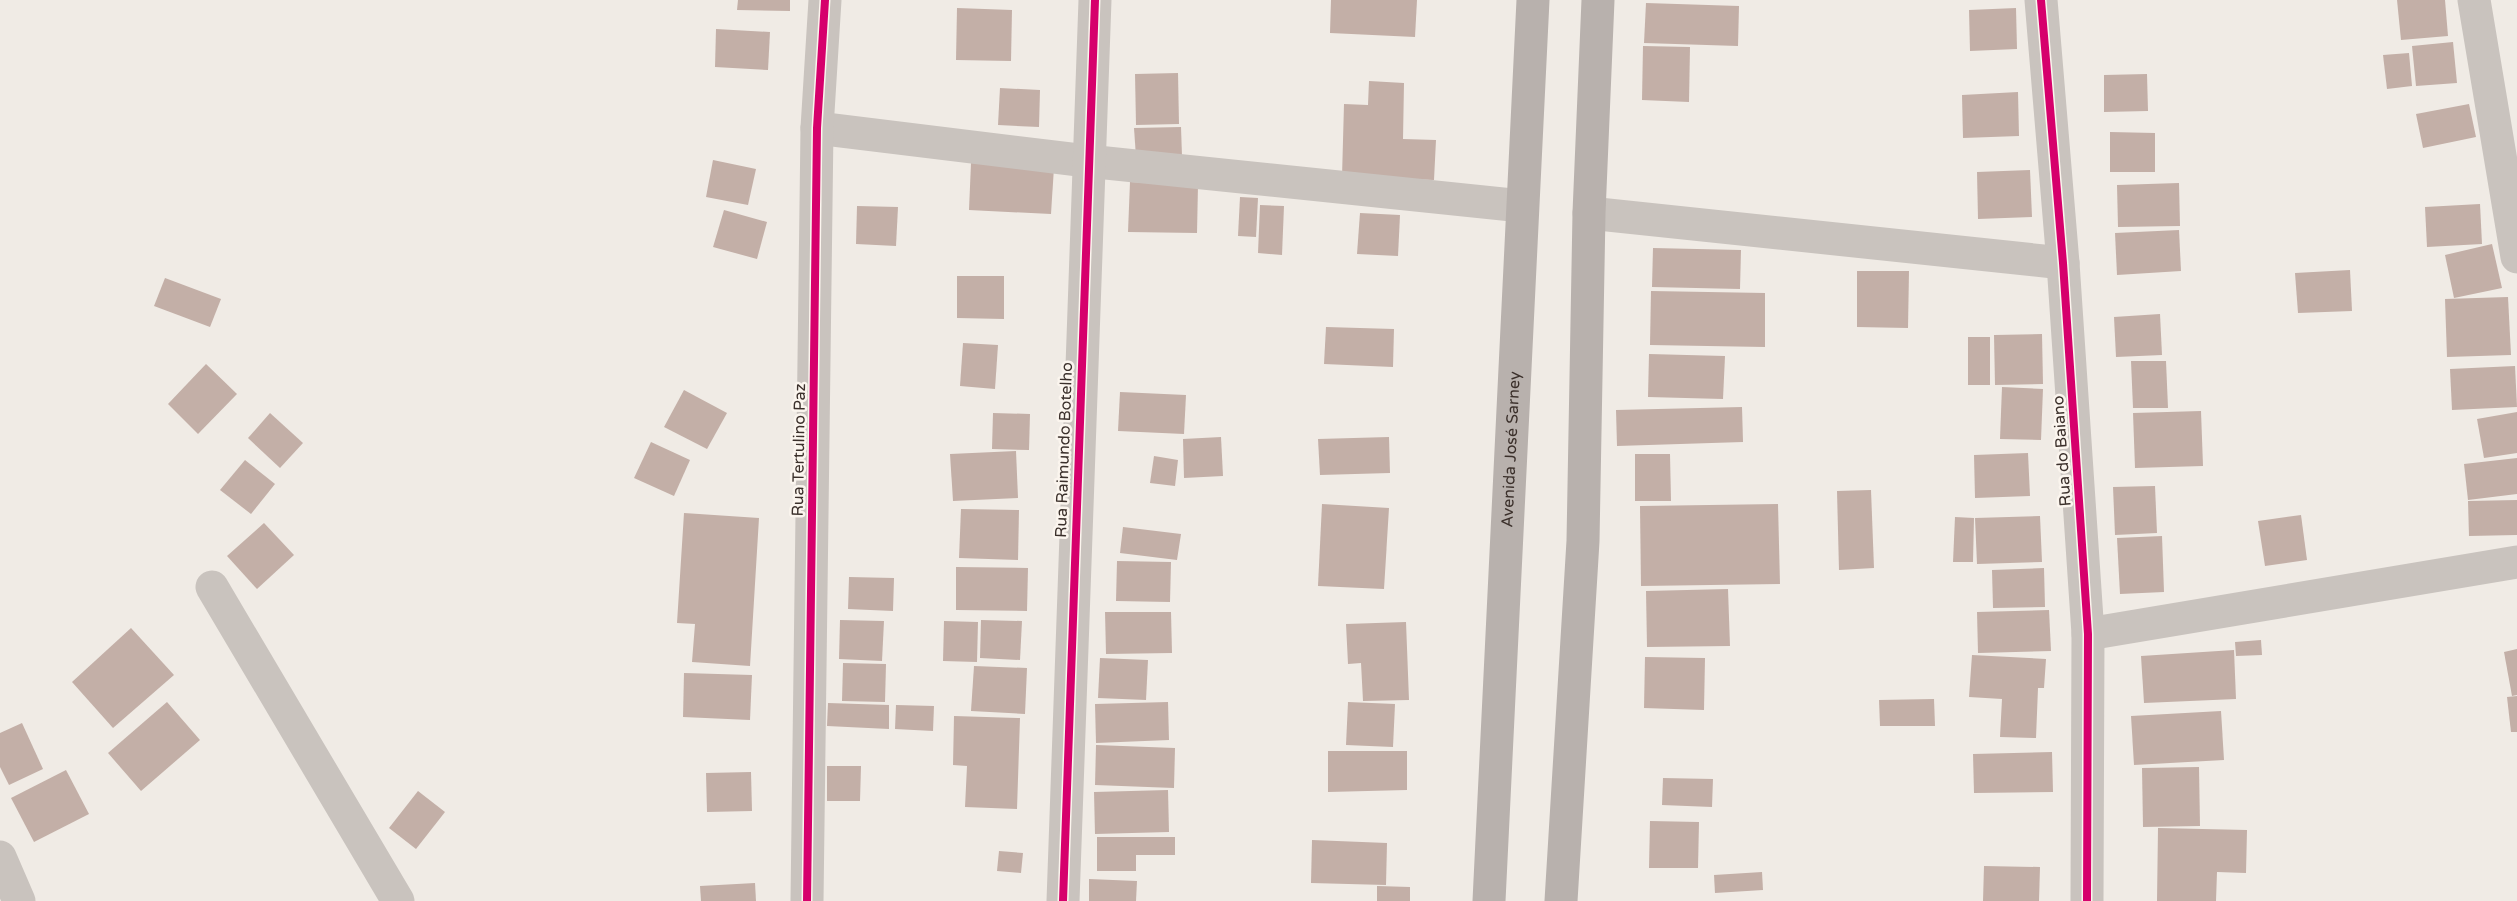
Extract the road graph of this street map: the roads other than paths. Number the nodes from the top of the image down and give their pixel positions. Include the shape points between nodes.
1 (825, 0) edge
2 (1095, 0) edge
3 (1533, 0) edge
4 (1598, 0) edge
5 (2041, 0) edge
6 (2474, 0) edge
7 (817, 128) junction
8 (1088, 161) junction
9 (1522, 206) junction
10 (1589, 213) junction
11 (2517, 257) edge
12 (2063, 263) junction
13 (2517, 562) edge
14 (212, 587) dead end
15 (2088, 634) junction
16 (0, 857) edge
17 (19, 901) edge
18 (398, 901) edge
19 (807, 901) edge
20 (1063, 901) edge
21 (1489, 901) edge
22 (1561, 901) edge
23 (2087, 901) edge

1 - 7 street, Rua Tertulino Paz
2 - 8 street, Rua Raimundo Botelho
3 - 9 main road, Avenida José Sarney
4 - 10 main road
5 - 12 street, Rua do Baiano
6 - 11 street
7 - 8 street
7 - 19 street, Rua Tertulino Paz
8 - 9 street
8 - 20 street, Rua Raimundo Botelho
9 - 21 main road, Avenida José Sarney
10 - 12 street
10 - 22 main road via 1583,541
12 - 15 street, Rua do Baiano
13 - 15 street
14 - 18 street
15 - 23 street, Rua do Baiano
16 - 17 street

